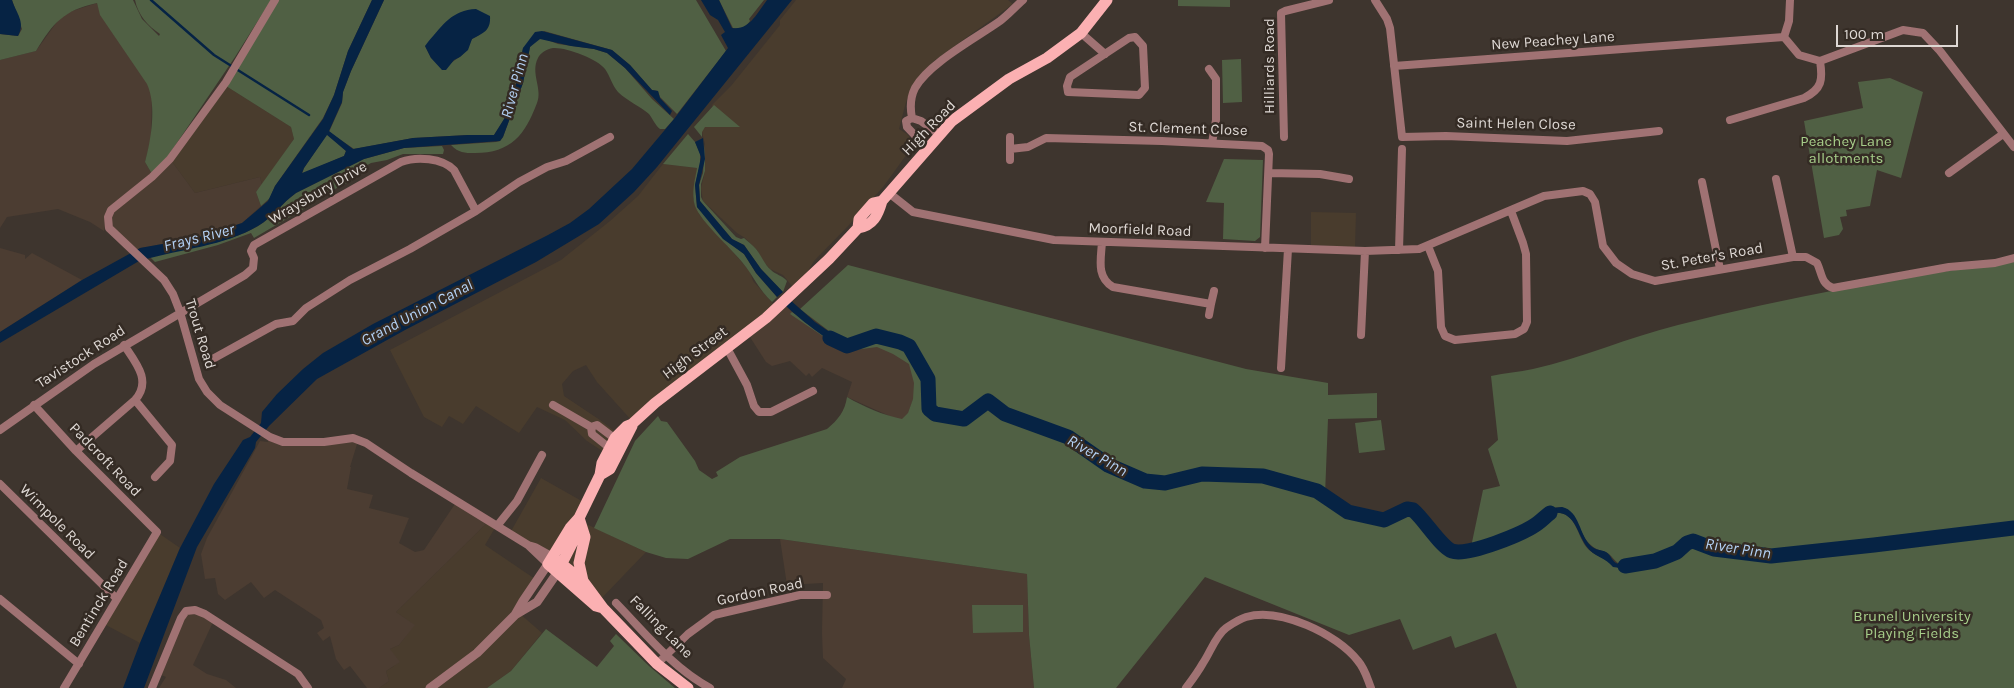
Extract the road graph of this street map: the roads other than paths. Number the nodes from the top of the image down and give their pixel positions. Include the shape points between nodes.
1 (275, 0) edge
2 (1023, 0) edge
3 (1107, 0) edge
4 (1329, 0) edge
5 (1375, 0) edge
6 (1790, 0) edge
7 (1081, 32) junction
8 (1784, 37) junction
9 (1105, 54) junction
10 (1820, 61) junction
11 (1394, 66) junction
12 (1208, 69) dead end
13 (912, 118) junction
14 (1730, 120) dead end
15 (1659, 131) dead end
16 (2003, 134) junction
17 (940, 135) junction
18 (610, 137) dead end
19 (1010, 137) dead end
20 (1284, 137) dead end
21 (1212, 143) junction
22 (2014, 147) edge
23 (928, 149) junction
24 (1010, 149) junction
25 (1402, 149) dead end
26 (1010, 160) dead end
27 (1268, 173) junction
28 (1949, 173) dead end
29 (1349, 179) dead end
30 (1776, 179) dead end
31 (1702, 182) dead end
32 (885, 197) junction
33 (476, 211) junction
34 (1510, 211) junction
35 (1102, 242) junction
36 (1428, 246) junction
37 (1266, 248) junction
38 (1288, 249) junction
39 (1399, 250) junction
40 (1365, 251) junction
41 (1793, 257) junction
42 (2014, 258) edge
43 (1720, 269) junction
44 (1214, 291) dead end
45 (792, 295) joint
46 (1211, 304) junction
47 (180, 312) junction
48 (1210, 315) dead end
49 (1362, 335) dead end
50 (124, 345) junction
51 (727, 348) junction
52 (208, 362) dead end
53 (1281, 368) dead end
54 (813, 391) dead end
55 (135, 400) junction
56 (34, 405) junction
57 (553, 405) dead end
58 (591, 427) junction
59 (0, 430) edge
60 (616, 446) junction
61 (76, 451) junction
62 (542, 456) dead end
63 (155, 477) dead end
64 (0, 484) edge
65 (578, 518) junction
66 (497, 526) junction
67 (156, 532) joint
68 (555, 564) junction
69 (583, 581) junction
70 (827, 596) dead end
71 (0, 599) edge
72 (117, 599) junction
73 (616, 603) dead end
74 (603, 608) junction
75 (515, 615) junction
76 (666, 655) junction
77 (79, 664) junction
78 (657, 664) junction
79 (64, 688) edge
80 (152, 688) edge
81 (308, 688) edge
82 (430, 688) edge
83 (688, 688) edge
84 (710, 688) edge
85 (1186, 688) edge
86 (1371, 688) edge

1 - 47 street, Trout Road via 242,57 170,159 111,210 108,217 110,228 164,280
2 - 13 street via 926,75 914,89 910,104
3 - 7 main road, High Road
4 - 20 street, Hilliards Road via 1281,13
5 - 11 street via 1388,19
6 - 8 street
7 - 9 street
7 - 17 main road, High Road via 1047,58 1009,79 952,122
8 - 10 street via 1799,55
8 - 11 street, New Peachey Lane
9 - 9 street via 1129,38 1135,37 1140,41 1143,46 1143,92 1134,96 1068,92 1070,77
10 - 14 street via 1822,74 1815,92
10 - 16 street via 1903,30 1923,33
11 - 15 street, Saint Helen Close via 1402,137 1567,141
12 - 21 street via 1216,79 1216,120
13 - 17 street
13 - 23 street via 906,121 907,126
16 - 22 street
16 - 28 street
17 - 23 main road, High Road
18 - 33 street via 519,182
19 - 24 street
21 - 24 street, St. Clement Close via 1046,138 1028,147
21 - 27 street, St. Clement Close via 1264,147 1268,152
23 - 32 main road, High Road
24 - 26 street
25 - 39 street
27 - 29 street via 1320,174
27 - 37 street, St. Clement Close
30 - 41 street
31 - 43 street
32 - 35 street, Moorfield Road via 913,212 1044,238
32 - 45 main road, High Road via 879,213 870,223 858,228
33 - 47 street, Wraysbury Drive via 450,166 420,158 406,160 254,245 251,251 254,264 250,271
33 - 52 street via 350,280 306,308 292,321 276,324
34 - 36 street, St. Peter's Road
34 - 36 street via 1526,254 1527,322 1524,329 1515,334 1455,340 1445,336 1441,327 1438,270
34 - 43 street, St. Peter's Road via 1544,196 1583,191 1590,194 1594,202 1603,246 1616,263 1632,274 1655,281
35 - 37 street, Moorfield Road
35 - 46 street via 1101,271 1106,283 1113,287
36 - 39 street, St. Peter's Road
37 - 38 street, Moorfield Road
38 - 40 street, Moorfield Road
38 - 53 street
39 - 40 street, Moorfield Road
40 - 49 street
41 - 42 street, St. Peter's Road via 1812,259 1819,266 1824,281 1833,288
41 - 43 street, St. Peter's Road
44 - 46 street
45 - 51 main road, High Street
46 - 48 street
47 - 50 street, Tavistock Road
47 - 66 street, Trout Road via 202,383 216,401 248,423 283,442 353,438 366,443
50 - 55 street via 144,379 142,391
50 - 56 street, Tavistock Road
51 - 54 street via 759,412 771,412
51 - 60 main road, High Street via 655,403 632,424
55 - 61 street
55 - 63 street via 172,445 170,461
56 - 59 street, Tavistock Road
56 - 61 street, Padcroft Road
57 - 58 street
58 - 60 street via 592,434
58 - 60 street via 597,425
60 - 65 main road, High Street via 610,469 600,476
61 - 67 street, Padcroft Road
62 - 66 street via 517,501
64 - 72 street, Wimpole Road
65 - 68 main road, High Street via 578,532
65 - 69 main road via 585,537 579,563
66 - 68 street, Trout Road via 535,547
67 - 72 street, Bentinck Road
68 - 69 main road, Falling Lane
68 - 74 main road, Falling Lane via 596,606
68 - 75 street, High Street via 523,600
68 - 75 street, High Street via 537,602
69 - 74 main road, Falling Lane
70 - 76 street, Gordon Road via 800,595 714,615
71 - 77 street
72 - 77 street, Bentinck Road
73 - 76 street, Falling Lane
74 - 78 main road, Falling Lane
75 - 82 street, High Street via 477,653
76 - 78 street, Gordon Road
76 - 84 street, Falling Lane
77 - 79 street, Bentinck Road
78 - 83 main road, Falling Lane
80 - 81 street via 181,618 193,610 208,616 298,674
85 - 86 street via 1224,630 1244,617 1271,615 1313,627 1340,643 1359,662

